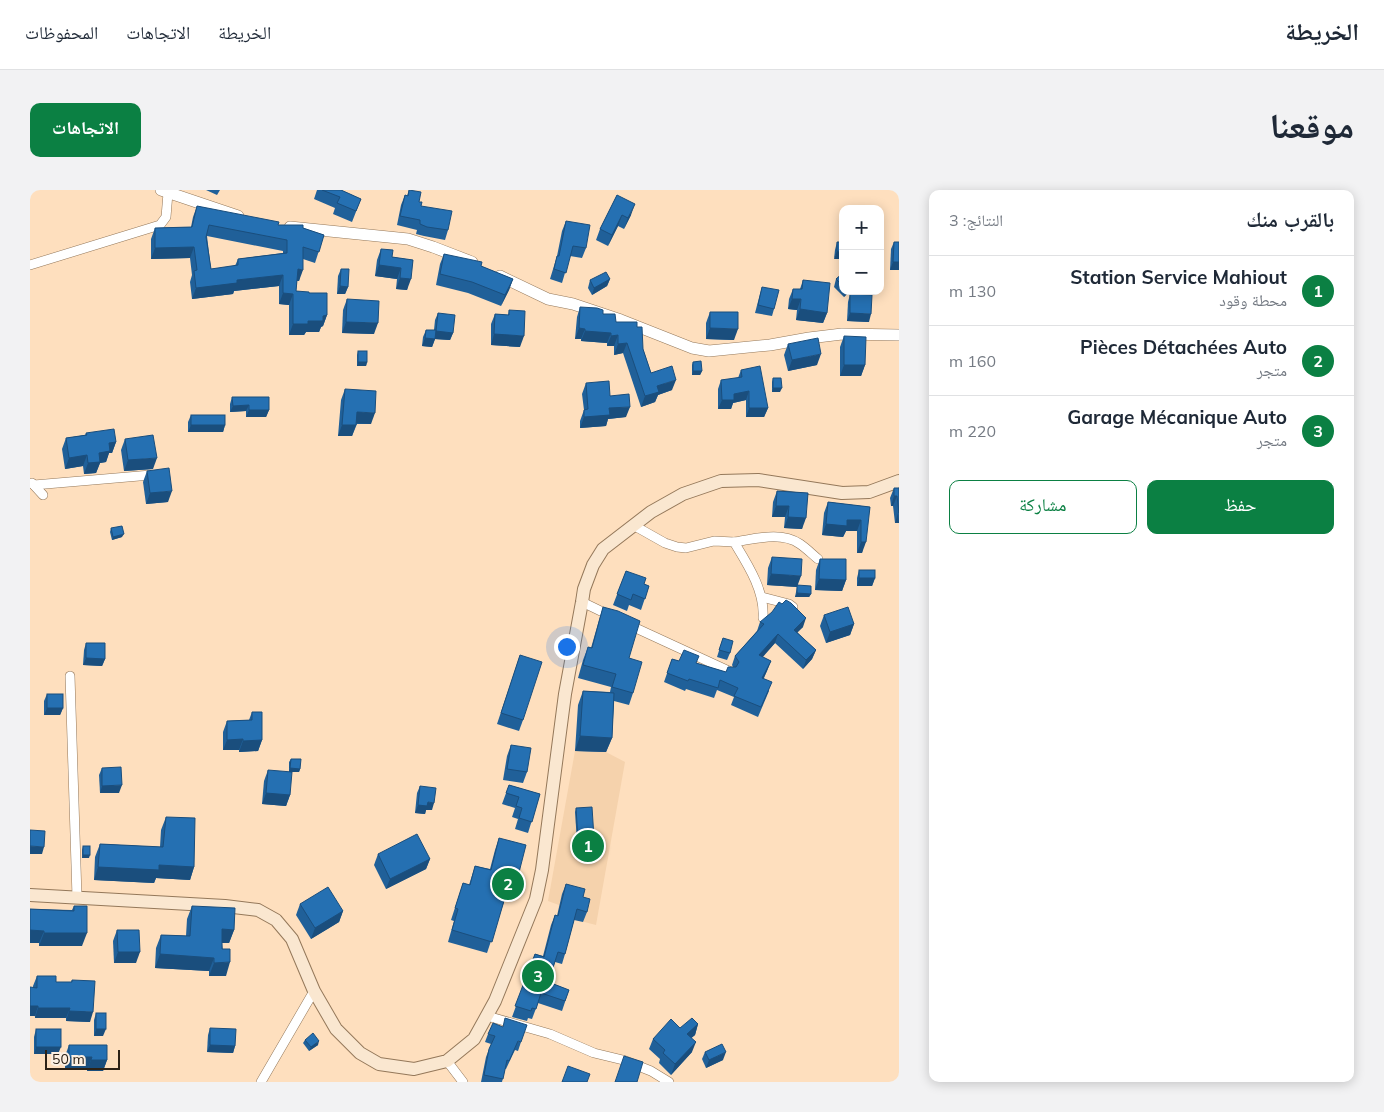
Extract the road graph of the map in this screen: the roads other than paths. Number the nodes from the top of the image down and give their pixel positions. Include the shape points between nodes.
1 (165, 192) edge
2 (247, 219) edge
3 (275, 225) edge
4 (30, 265) edge
5 (899, 335) edge
6 (151, 475) edge
7 (899, 481) edge
8 (32, 483) edge
9 (43, 495) dead end
10 (633, 525) junction
11 (734, 542) junction
12 (818, 559) edge
13 (762, 597) junction
14 (582, 602) junction
15 (798, 612) edge
16 (763, 618) edge
17 (729, 671) edge
18 (70, 676) dead end
19 (30, 895) edge
20 (77, 897) junction
21 (314, 991) junction
22 (487, 1016) junction
23 (447, 1061) junction
24 (261, 1082) edge
25 (463, 1082) edge
26 (669, 1082) edge

1 - 2 street
1 - 4 street via 166,217 160,225
3 - 5 street via 408,239 433,246 548,299 573,304 692,348 709,351 842,334
6 - 8 street
7 - 10 main road via 869,492 842,492 758,480 721,481 683,494
8 - 9 street
10 - 11 street via 677,547 714,541
10 - 14 main road via 603,549 593,565
11 - 12 street via 787,537
11 - 13 street
13 - 15 street via 789,604
13 - 16 street
14 - 17 street
14 - 22 main road via 565,694 536,899
18 - 20 street
19 - 20 main road
20 - 21 main road via 258,910 276,920 292,939
21 - 23 main road via 336,1029 360,1053 379,1064 414,1069
21 - 24 street
22 - 23 main road via 474,1039
22 - 26 street via 550,1034 594,1053 624,1060
23 - 25 street

